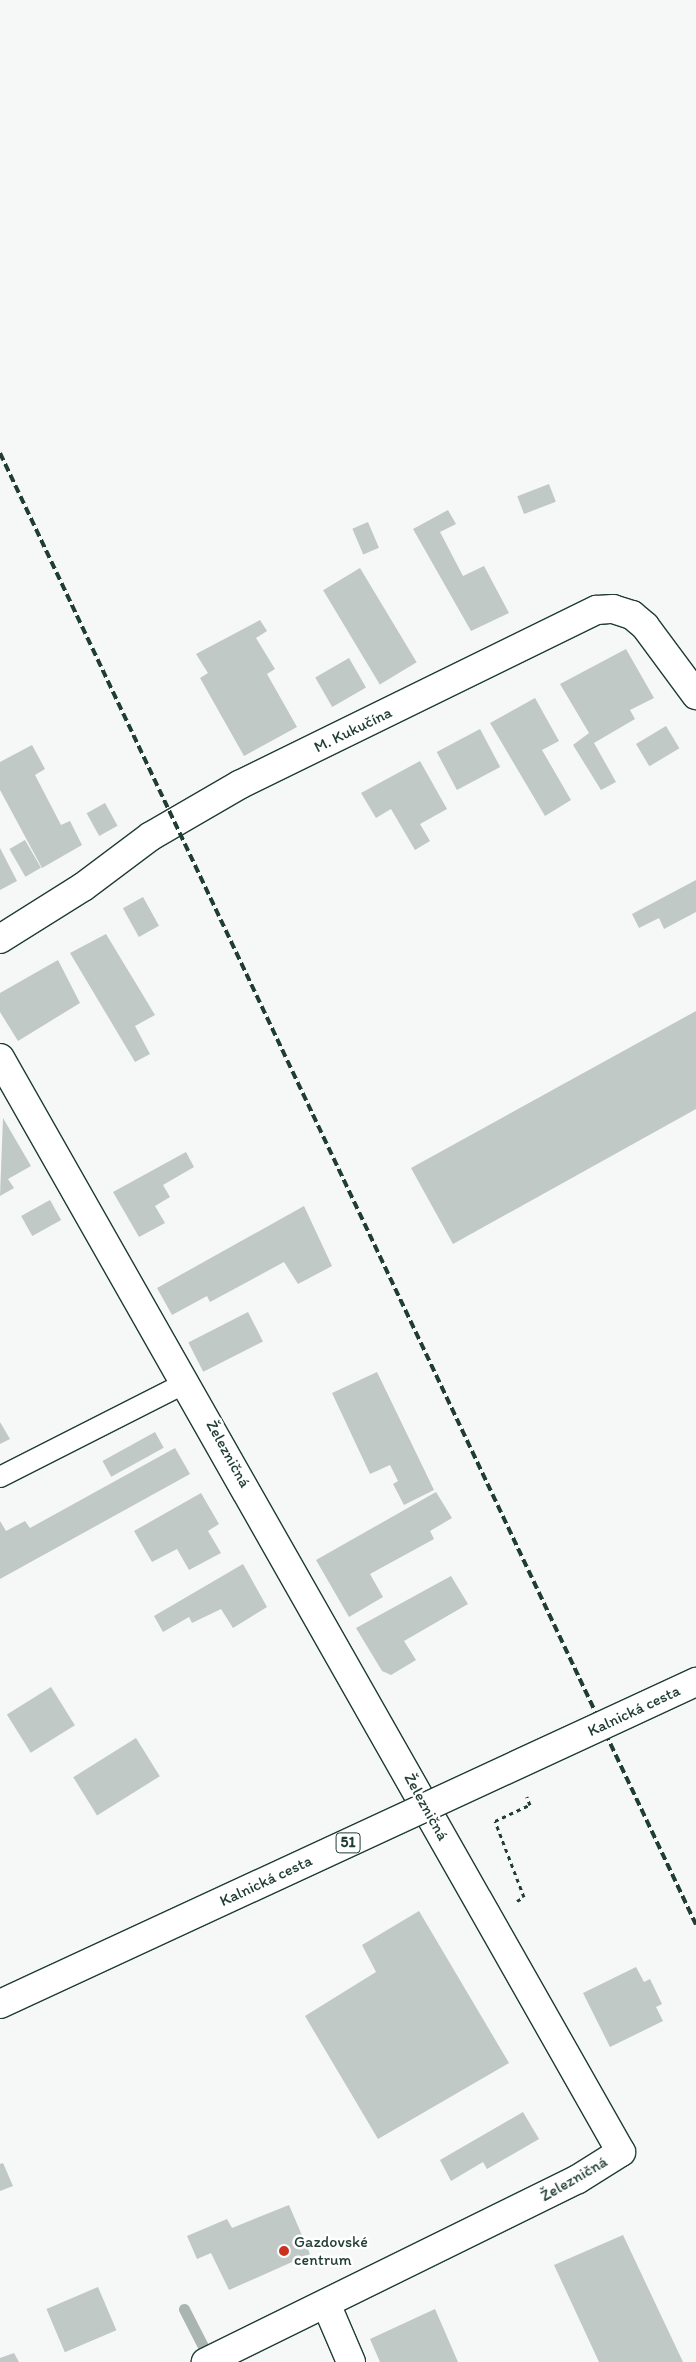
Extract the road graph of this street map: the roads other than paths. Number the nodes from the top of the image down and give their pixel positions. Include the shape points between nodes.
1 (696, 695) edge
2 (0, 939) edge
3 (0, 1058) edge
4 (187, 1382) junction
5 (0, 1477) edge
6 (696, 1682) edge
7 (0, 2004) edge
8 (327, 2306) junction
9 (206, 2362) edge
10 (351, 2362) edge

1 - 2 street, M. Kukučína via 632,615 613,608 597,610 240,785 151,836 83,888
3 - 4 street, Železničná
4 - 5 lane
4 - 8 street, Železničná via 621,2152 578,2180
6 - 7 street, Kalnická cesta / 51, bridge
8 - 9 street, Železničná
8 - 10 street

